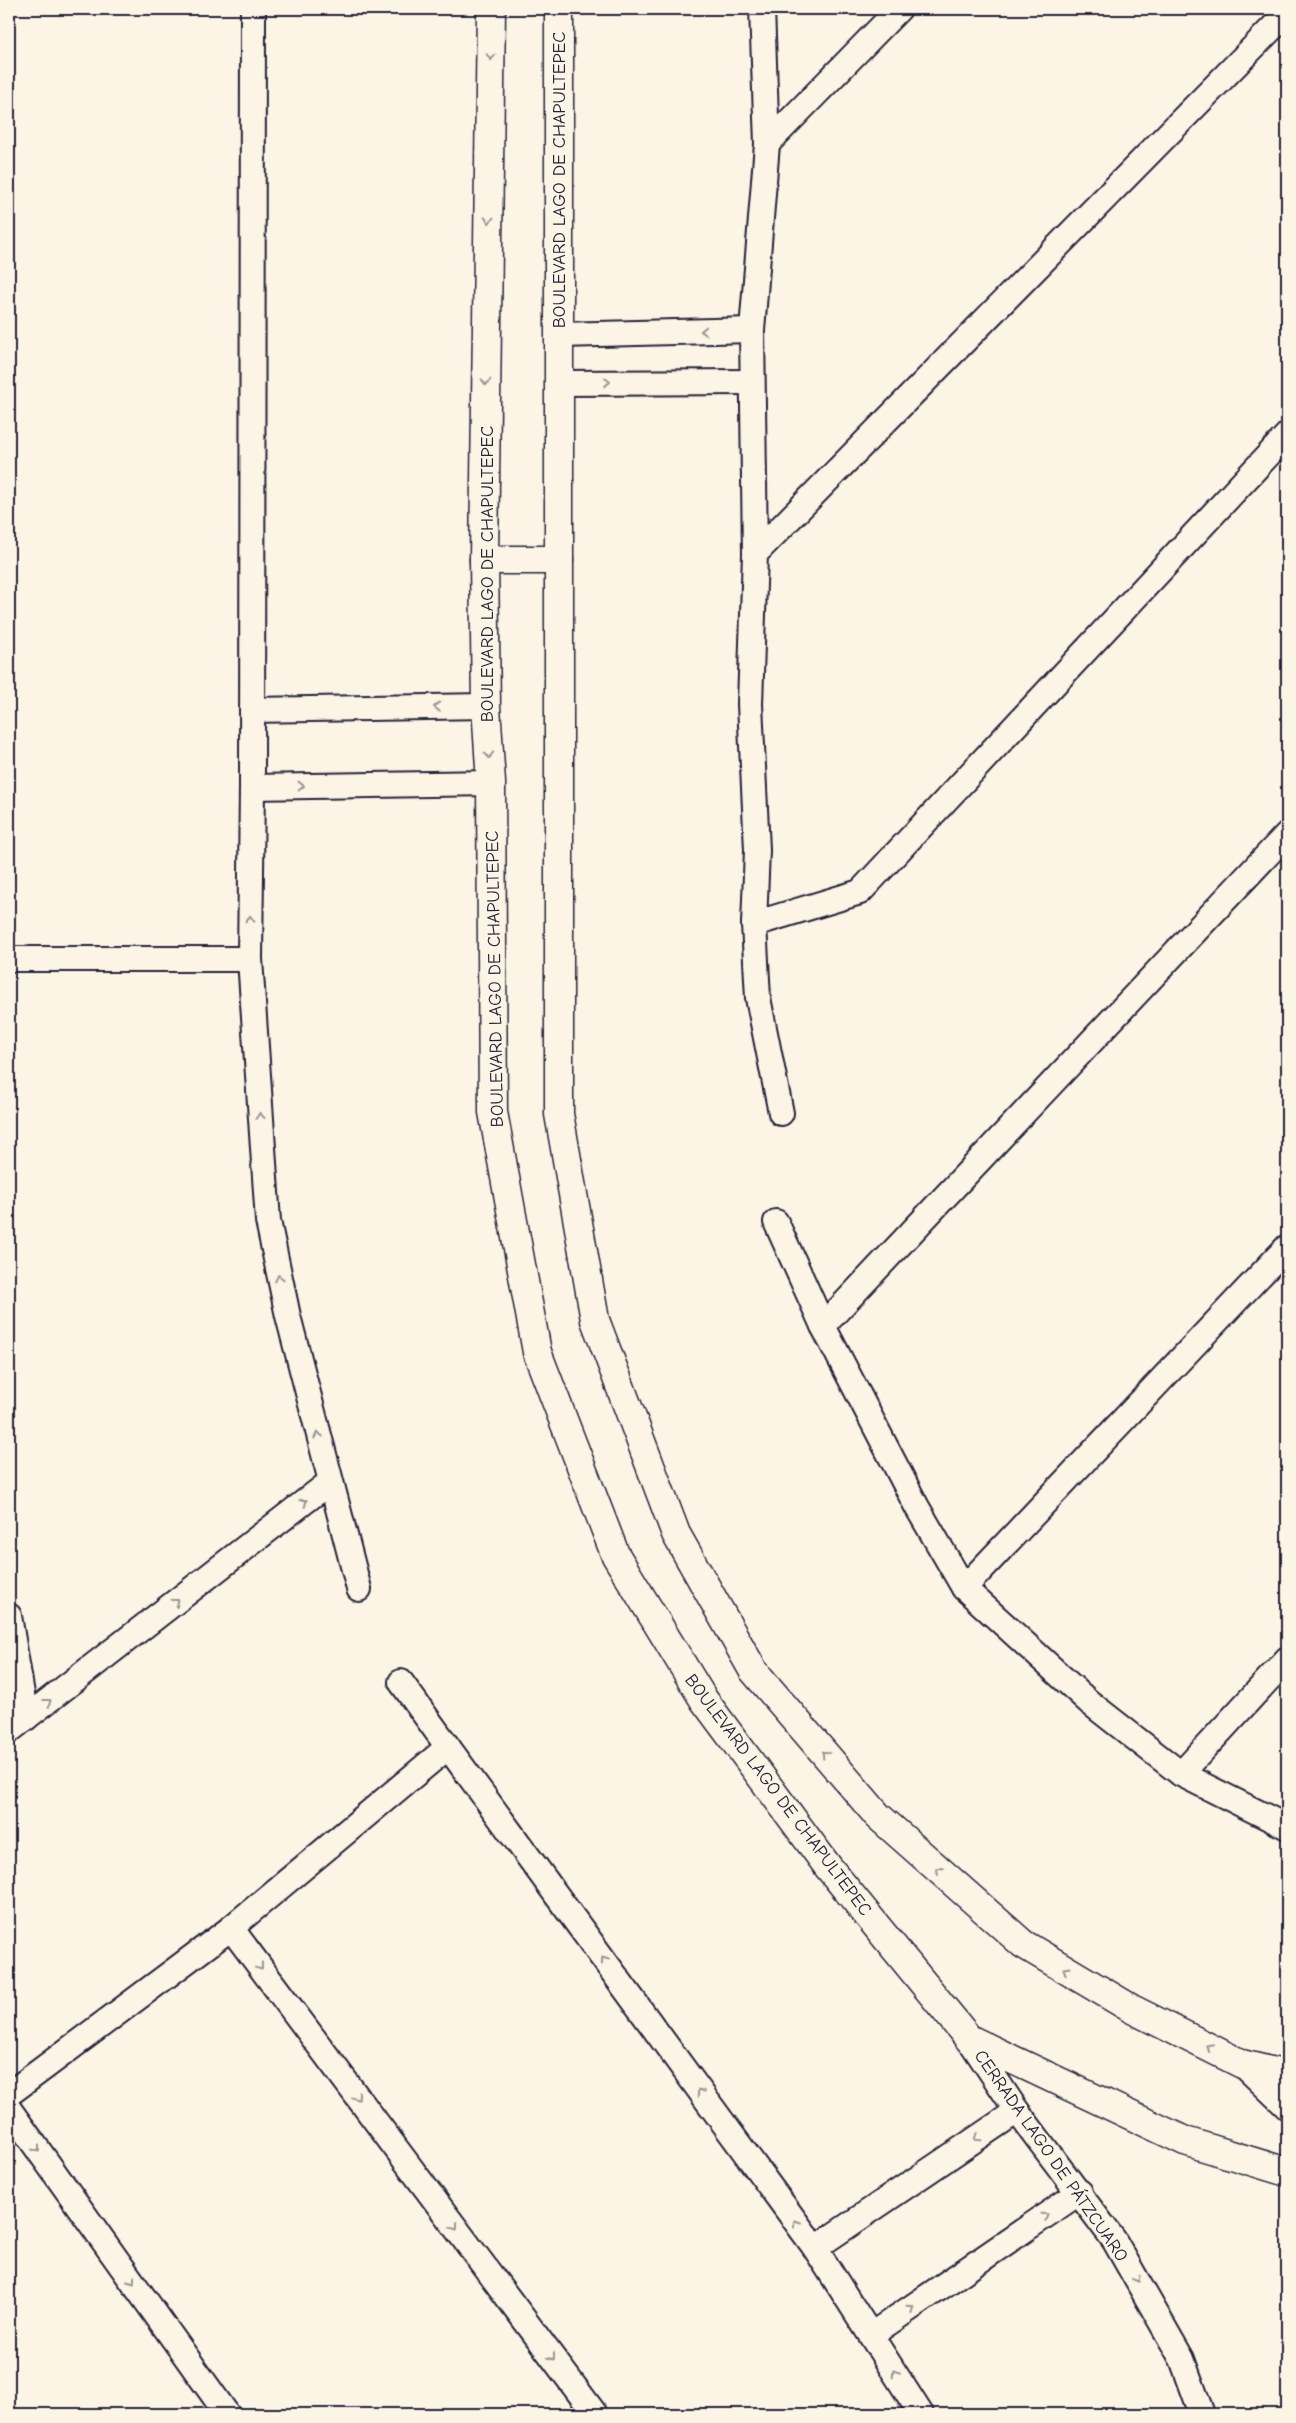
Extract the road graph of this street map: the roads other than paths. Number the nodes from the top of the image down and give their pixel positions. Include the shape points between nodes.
1 (253, 9) edge
2 (492, 9) edge
3 (559, 9) edge
4 (762, 9) edge
5 (899, 9) edge
6 (1287, 13) edge
7 (767, 144) junction
8 (752, 330) junction
9 (560, 335) junction
10 (558, 382) junction
11 (752, 382) junction
12 (1287, 435) edge
13 (755, 554) junction
14 (484, 560) junction
15 (559, 560) junction
16 (486, 706) junction
17 (252, 710) junction
18 (491, 783) junction
19 (252, 787) junction
20 (1287, 834) edge
21 (754, 924) junction
22 (9, 958) edge
23 (250, 959) junction
24 (781, 1113) dead end
25 (776, 1222) dead end
26 (1287, 1247) edge
27 (823, 1326) junction
28 (330, 1482) junction
29 (964, 1588) junction
30 (359, 1589) dead end
31 (9, 1616) edge
32 (1287, 1659) edge
33 (401, 1682) dead end
34 (18, 1724) edge
35 (448, 1747) junction
36 (1181, 1774) junction
37 (1287, 1827) edge
38 (230, 1928) junction
39 (969, 2039) junction
40 (1242, 2064) junction
41 (1287, 2074) edge
42 (9, 2094) edge
43 (1287, 2106) edge
44 (9, 2110) edge
45 (1017, 2111) junction
46 (1287, 2172) edge
47 (1080, 2192) junction
48 (815, 2248) junction
49 (870, 2335) junction
50 (1204, 2412) edge
51 (227, 2414) edge
52 (595, 2414) edge
53 (921, 2414) edge

1 - 17 lane
2 -> 14 street, BOULEVARD LAGO DE CHAPULTEPEC
3 - 9 street, BOULEVARD LAGO DE CHAPULTEPEC
4 - 7 lane
5 - 7 lane
6 - 13 lane
7 - 8 lane
8 -> 9 lane
8 - 11 lane
9 - 10 street, BOULEVARD LAGO DE CHAPULTEPEC
10 -> 11 lane
10 - 15 street, BOULEVARD LAGO DE CHAPULTEPEC
11 - 13 lane
12 - 21 lane via 860,892
13 - 21 lane via 750,704 757,850
14 - 15 street
14 - 16 street, BOULEVARD LAGO DE CHAPULTEPEC
40 -> 15 street, BOULEVARD LAGO DE CHAPULTEPEC via 1132,2009 1023,1944 878,1816 754,1670 676,1534 595,1320 559,1114
16 -> 17 lane
16 -> 18 street, BOULEVARD LAGO DE CHAPULTEPEC
17 - 19 lane
19 -> 18 lane
18 - 39 street, BOULEVARD LAGO DE CHAPULTEPEC via 494,1112 537,1352 615,1554 704,1700 829,1868
23 -> 19 lane
20 - 27 lane
21 - 24 lane via 758,998
22 - 23 lane
28 -> 23 lane via 268,1221
25 - 27 lane
26 - 29 lane
27 - 29 lane via 917,1507
28 - 30 lane
34 -> 28 lane
29 - 36 lane via 1089,1702
31 - 34 lane
32 - 36 lane
33 - 35 lane
35 - 38 lane
48 -> 35 lane
36 - 37 lane
38 - 42 lane
38 -> 52 lane
39 - 45 lane, CERRADA LAGO DE PÁTZCUARO
39 - 46 street, BOULEVARD LAGO DE CHAPULTEPEC via 1185,2141
40 - 41 street, BOULEVARD LAGO DE CHAPULTEPEC
40 - 43 lane
44 -> 51 lane
45 - 47 lane, CERRADA LAGO DE PÁTZCUARO
45 -> 48 lane
49 -> 47 lane
47 -> 50 lane, CERRADA LAGO DE PÁTZCUARO via 1114,2240 1182,2359
48 - 49 lane
53 -> 49 lane

